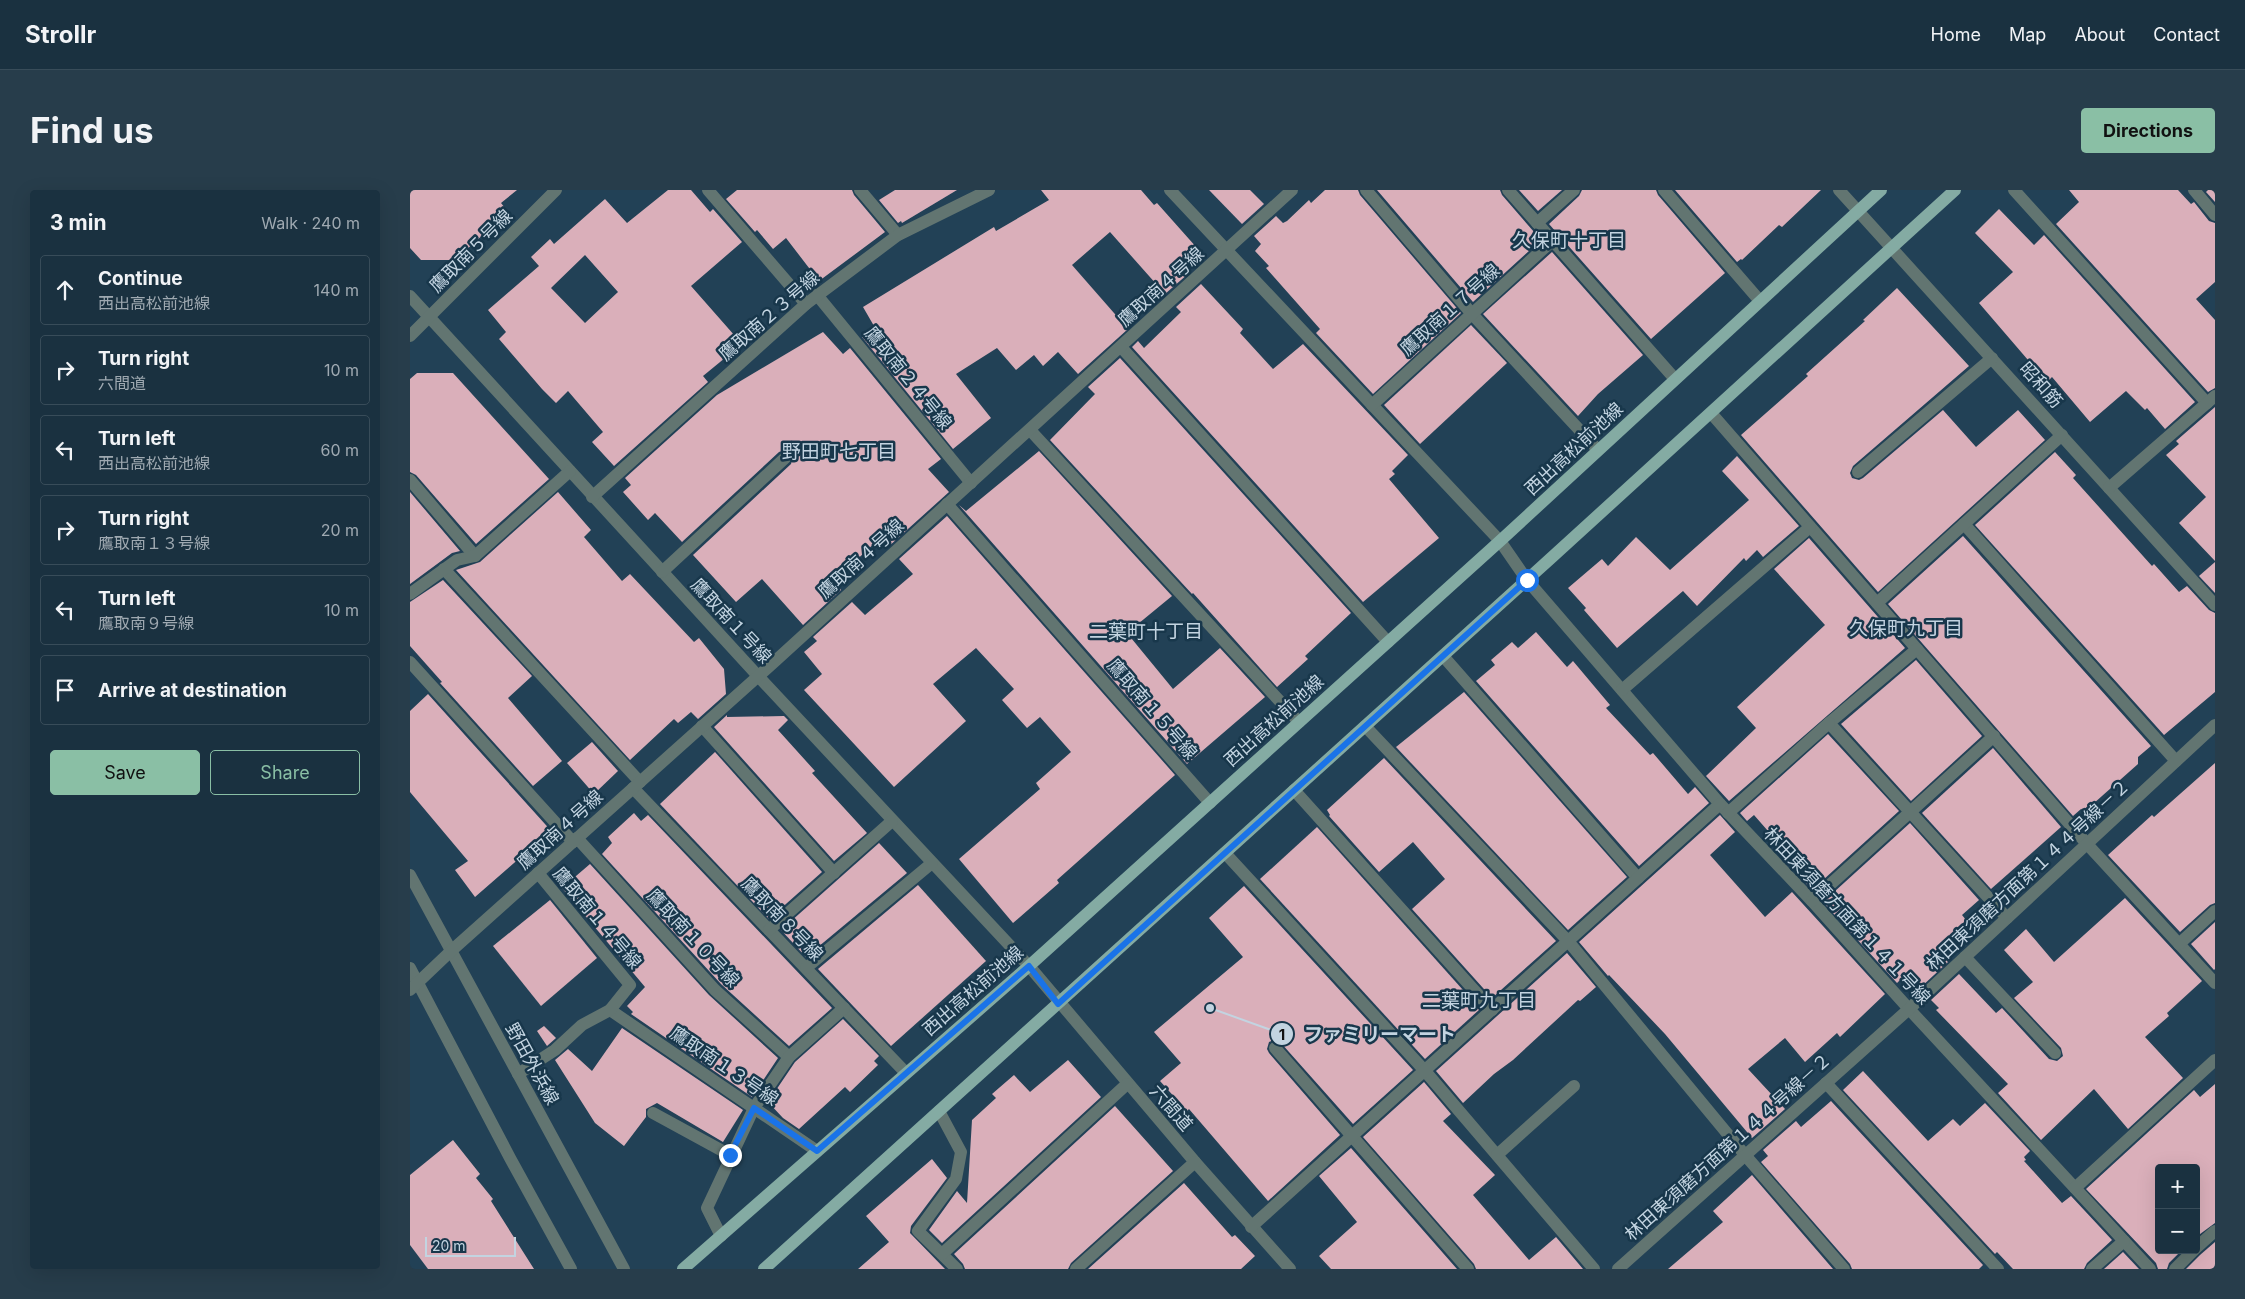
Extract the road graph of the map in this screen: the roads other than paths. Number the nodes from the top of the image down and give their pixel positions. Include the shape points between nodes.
1 (556, 190) edge
2 (708, 190) edge
3 (860, 190) edge
4 (989, 190) edge
5 (1170, 190) edge
6 (1292, 190) edge
7 (1366, 190) edge
8 (1508, 190) edge
9 (1574, 190) edge
10 (1664, 190) edge
11 (1839, 190) edge
12 (1881, 190) edge
13 (1954, 190) edge
14 (2014, 190) edge
15 (2194, 190) edge
16 (1858, 211) junction
17 (2215, 215) edge
18 (1537, 223) junction
19 (898, 236) junction
20 (1553, 240) junction
21 (1893, 247) junction
22 (1227, 250) junction
23 (818, 295) junction
24 (410, 296) edge
25 (1760, 301) junction
26 (806, 304) junction
27 (1472, 314) junction
28 (430, 318) junction
29 (410, 336) edge
30 (1121, 347) junction
31 (1992, 358) junction
32 (1675, 379) junction
33 (2211, 399) edge
34 (1372, 405) junction
35 (1711, 413) junction
36 (1030, 430) junction
37 (2062, 435) junction
38 (1598, 450) junction
39 (785, 458) dead end
40 (570, 471) junction
41 (1858, 472) dead end
42 (410, 480) edge
43 (971, 483) junction
44 (2109, 488) junction
45 (592, 497) junction
46 (948, 504) junction
47 (1964, 524) junction
48 (1810, 527) junction
49 (1500, 541) junction
50 (475, 556) junction
51 (444, 569) junction
52 (662, 572) junction
53 (1527, 580) junction
54 (410, 594) edge
55 (1877, 603) junction
56 (2215, 605) edge
57 (1388, 642) junction
58 (1917, 648) junction
59 (1443, 656) junction
60 (410, 662) edge
61 (758, 676) junction
62 (1622, 690) junction
63 (1299, 722) junction
64 (1829, 723) junction
65 (702, 726) junction
66 (1365, 726) junction
67 (2215, 726) edge
68 (1994, 736) junction
69 (2176, 762) junction
70 (636, 785) junction
71 (1294, 790) junction
72 (1210, 802) junction
73 (1724, 809) junction
74 (1911, 812) junction
75 (892, 821) junction
76 (575, 840) junction
77 (2087, 844) junction
78 (1225, 853) junction
79 (932, 863) junction
80 (834, 872) junction
81 (538, 873) junction
82 (410, 875) edge
83 (1638, 878) junction
84 (1812, 901) junction
85 (2215, 911) edge
86 (2007, 918) junction
87 (769, 930) junction
88 (1568, 941) junction
89 (2179, 944) junction
90 (450, 951) junction
91 (1965, 957) junction
92 (1029, 966) junction
93 (410, 968) edge
94 (806, 968) junction
95 (2215, 983) edge
96 (414, 986) edge
97 (1058, 1004) junction
98 (844, 1008) junction
99 (1909, 1009) junction
100 (610, 1010) junction
101 (1492, 1010) junction
102 (1275, 1048) dead end
103 (2055, 1053) dead end
104 (789, 1057) junction
105 (2215, 1060) edge
106 (1425, 1071) junction
107 (906, 1073) junction
108 (518, 1074) junction
109 (1826, 1083) junction
110 (1127, 1084) junction
111 (1574, 1086) dead end
112 (754, 1108) junction
113 (938, 1111) junction
114 (652, 1113) dead end
115 (1351, 1137) junction
116 (817, 1151) junction
117 (730, 1155) junction
118 (1745, 1155) junction
119 (1497, 1156) junction
120 (1195, 1162) junction
121 (2075, 1188) junction
122 (1251, 1227) junction
123 (2215, 1231) edge
124 (721, 1236) junction
125 (2124, 1241) junction
126 (2200, 1244) edge
127 (942, 1254) junction
128 (2190, 1254) edge
129 (571, 1269) edge
130 (624, 1269) edge
131 (683, 1269) edge
132 (764, 1269) edge
133 (957, 1269) edge
134 (1076, 1269) edge
135 (1290, 1269) edge
136 (1468, 1269) edge
137 (1594, 1269) edge
138 (1618, 1269) edge
139 (1844, 1269) edge
140 (1998, 1269) edge
141 (2092, 1269) edge
142 (2150, 1269) edge
143 (2175, 1269) edge

1 - 28 street, 鷹取南５号線
2 - 26 street
3 - 19 street
4 - 19 street, 鷹取南２３号線
5 - 22 street, 林田東須磨方面第１４１号線
6 - 22 street, 鷹取南４号線
7 - 27 street
8 - 18 street
9 - 18 street
10 - 25 street
11 - 16 street, 昭和筋
12 - 16 main road, 西出高松前池線
13 - 21 main road
14 - 33 street
15 - 17 street
16 - 21 street, 昭和筋
16 - 25 main road, 西出高松前池線
18 - 20 street
19 - 23 street, 鷹取南２３号線
20 - 27 street, 鷹取南１７号線
20 - 32 street
21 - 31 street, 昭和筋
21 - 35 main road
22 - 30 street, 鷹取南４号線
22 - 34 street, 林田東須磨方面第１４１号線
23 - 26 street, 鷹取南２３号線
23 - 43 street, 鷹取南２４号線
24 - 28 street, 鷹取南１号線
25 - 32 main road, 西出高松前池線
26 - 45 street, 鷹取南２３号線
27 - 34 street, 鷹取南１７号線
27 - 38 street
28 - 29 street, 鷹取南５号線
28 - 40 street, 鷹取南１号線
30 - 36 street, 鷹取南４号線
30 - 57 street
31 - 37 street, 昭和筋
31 - 41 street
32 - 38 main road, 西出高松前池線
33 - 44 street
34 - 49 street, 林田東須磨方面第１４１号線
35 - 48 street
35 - 53 main road
36 - 43 street, 鷹取南４号線
36 - 63 street
37 - 44 street, 昭和筋
37 - 47 street
38 - 49 main road, 西出高松前池線
39 - 52 street
40 - 45 street, 鷹取南１号線
40 - 50 street
42 - 50 street
43 - 46 street, 鷹取南４号線
44 - 56 street, 昭和筋
45 - 52 street, 鷹取南１号線
46 - 61 street, 鷹取南４号線
46 - 72 street, 鷹取南１５号線
47 - 55 street
47 - 69 street
48 - 55 street
48 - 62 street
49 - 53 street, 林田東須磨方面第１４１号線
49 - 57 main road, 西出高松前池線
50 - 51 street via 457,560
51 - 54 street
51 - 70 street, 鷹取南８号線
52 - 61 street, 鷹取南１号線
53 - 59 main road
53 - 62 street, 林田東須磨方面第１４１号線
55 - 58 street
57 - 63 main road, 西出高松前池線
58 - 64 street
58 - 68 street
59 - 66 main road
59 - 83 street
60 - 76 street, 鷹取南１０号線
61 - 65 street, 鷹取南４号線
61 - 75 street, 鷹取南１号線
62 - 73 street, 林田東須磨方面第１４１号線
63 - 72 main road, 西出高松前池線
64 - 73 street
64 - 74 street
65 - 70 street, 鷹取南４号線
65 - 80 street
66 - 71 main road
66 - 88 street
67 - 69 street, 林田東須磨方面第１４４号線－２
68 - 74 street
68 - 77 street
69 - 77 street, 林田東須磨方面第１４４号線－２
70 - 76 street, 鷹取南４号線
70 - 87 street, 鷹取南８号線
71 - 78 main road
71 - 101 street
72 - 92 main road, 西出高松前池線
73 - 83 street
73 - 84 street, 林田東須磨方面第１４１号線
74 - 84 street
74 - 86 street
75 - 79 street, 鷹取南１号線
75 - 80 street
76 - 81 street, 鷹取南４号線
76 - 104 street, 鷹取南１０号線 via 715,990
77 - 86 street, 林田東須磨方面第１４４号線－２
77 - 89 street
78 - 97 main road
78 - 106 street
79 - 92 street, 鷹取南１号線
79 - 94 street
80 - 87 street
81 - 90 street, 鷹取南４号線
81 - 100 street, 鷹取南１４号線 via 630,986
82 - 90 street, 野田外浜線
83 - 88 street
84 - 99 street, 林田東須磨方面第１４１号線
85 - 89 street
86 - 91 street, 林田東須磨方面第１４４号線－２
87 - 94 street, 鷹取南８号線
88 - 101 street
88 - 118 street
89 - 95 street
90 - 96 street, 鷹取南４号線
90 - 108 street, 野田外浜線
91 - 99 street, 林田東須磨方面第１４４号線－２
91 - 103 street
92 - 97 street, 六間道
92 - 107 main road, 西出高松前池線
93 - 96 street
94 - 98 street, 鷹取南８号線
96 - 129 street
97 - 110 street, 六間道
97 - 113 main road
98 - 104 street
98 - 107 street, 鷹取南８号線
99 - 109 street, 林田東須磨方面第１４４号線－２
99 - 121 street, 林田東須磨方面第１４１号線
100 - 108 street via 582,1025 554,1050
100 - 112 street, 鷹取南１３号線
101 - 106 street
102 - 115 street
104 - 112 street
105 - 121 street
106 - 115 street
106 - 119 street
107 - 116 main road, 西出高松前池線
108 - 130 street, 野田外浜線
109 - 118 street, 林田東須磨方面第１４４号線－２
109 - 140 street
110 - 120 street, 六間道
110 - 127 street
111 - 119 street
112 - 116 street, 鷹取南１３号線
112 - 117 street
113 - 127 street via 961,1152 956,1179 918,1231
113 - 132 main road
114 - 117 street
115 - 122 street
115 - 136 street
116 - 124 main road, 西出高松前池線
117 - 124 street via 707,1208
118 - 138 street, 林田東須磨方面第１４４号線－２
118 - 139 street
119 - 137 street
120 - 122 street, 六間道
120 - 134 street
121 - 125 street, 林田東須磨方面第１４１号線
122 - 135 street, 六間道
123 - 126 street
124 - 131 main road, 西出高松前池線
125 - 141 street
125 - 142 street, 林田東須磨方面第１４１号線
127 - 133 street
128 - 143 street

